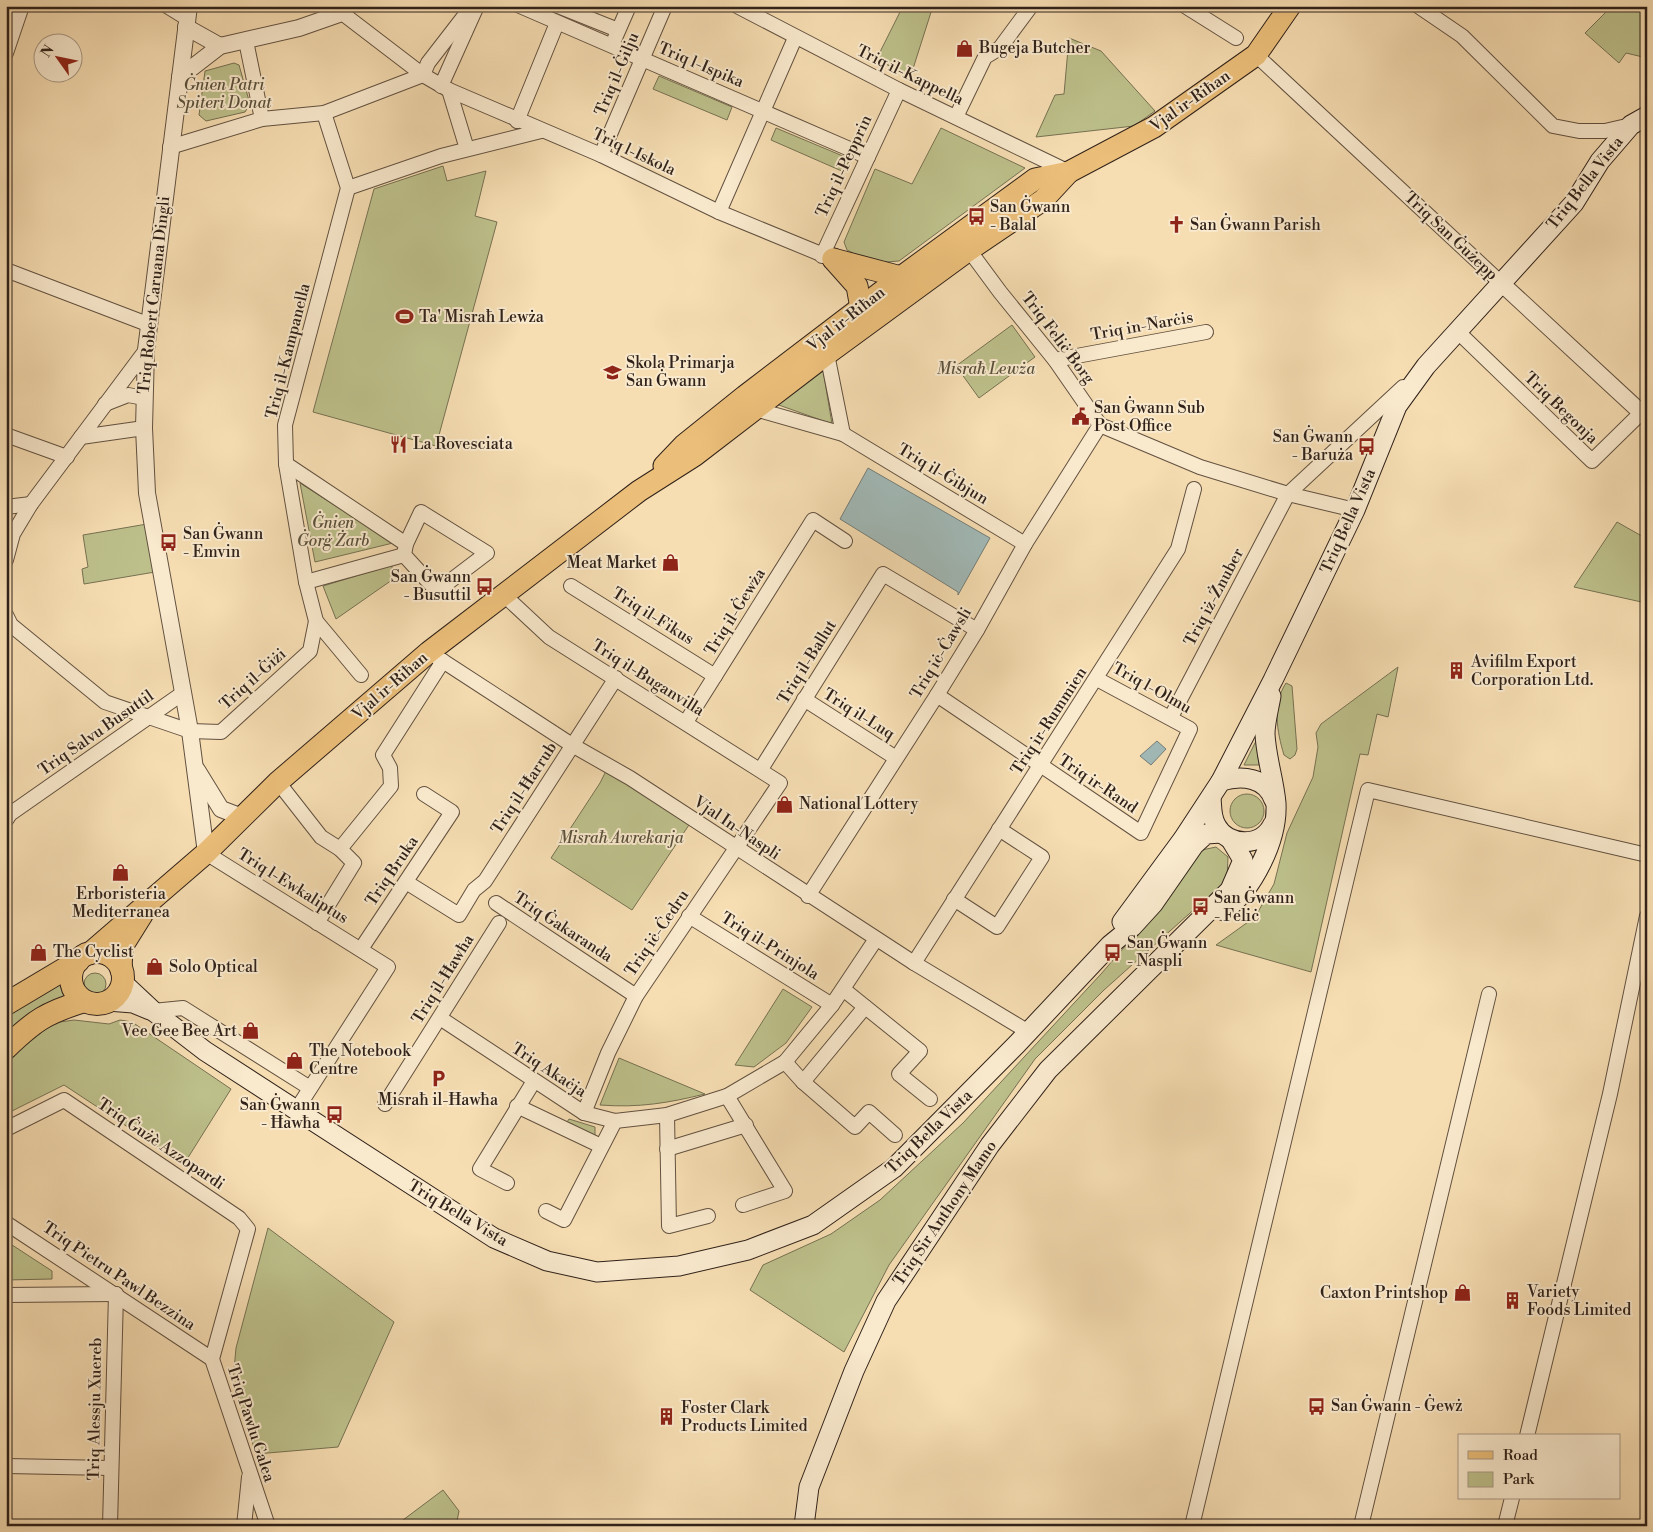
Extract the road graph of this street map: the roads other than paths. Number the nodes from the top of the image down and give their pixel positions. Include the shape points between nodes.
1 (22, 6) edge
2 (167, 6) edge
3 (472, 6) edge
4 (477, 6) edge
5 (520, 6) edge
6 (558, 6) edge
7 (629, 6) edge
8 (665, 6) edge
9 (737, 6) edge
10 (1031, 6) edge
11 (1185, 6) edge
12 (1290, 6) edge
13 (1418, 6) edge
14 (340, 9) edge
15 (755, 10) edge
16 (188, 17) edge
17 (557, 23) junction
18 (618, 30) junction
19 (796, 38) junction
20 (1236, 38) dead end
21 (246, 41) junction
22 (611, 45) junction
23 (220, 46) junction
24 (6, 53) edge
25 (1256, 55) junction
26 (642, 59) junction
27 (423, 75) junction
28 (180, 78) junction
29 (445, 88) junction
30 (898, 90) junction
31 (763, 111) junction
32 (324, 113) junction
33 (956, 117) junction
34 (262, 119) junction
35 (1639, 120) edge
36 (517, 121) junction
37 (541, 130) junction
38 (170, 147) junction
39 (467, 150) junction
40 (601, 155) junction
41 (868, 156) junction
42 (1069, 172) junction
43 (348, 188) junction
44 (719, 212) junction
45 (969, 250) junction
46 (827, 257) junction
47 (6, 270) edge
48 (901, 277) junction
49 (1501, 283) junction
50 (861, 308) junction
51 (150, 325) junction
52 (1457, 331) junction
53 (1206, 332) dead end
54 (146, 350) junction
55 (826, 354) junction
56 (1055, 360) junction
57 (1426, 366) junction
58 (144, 398) junction
59 (105, 404) junction
60 (755, 409) junction
61 (1644, 416) edge
62 (1100, 425) junction
63 (144, 428) junction
64 (843, 434) junction
65 (6, 435) edge
66 (81, 437) junction
67 (67, 457) junction
68 (286, 464) junction
69 (1194, 489) dead end
70 (639, 491) junction
71 (1288, 494) junction
72 (31, 504) junction
73 (6, 507) edge
74 (1355, 510) junction
75 (845, 541) dead end
76 (1025, 544) junction
77 (405, 549) junction
78 (6, 560) edge
79 (306, 582) junction
80 (571, 586) dead end
81 (504, 595) junction
82 (6, 615) edge
83 (316, 621) junction
84 (977, 630) junction
85 (436, 656) junction
86 (361, 675) dead end
87 (716, 676) junction
88 (616, 678) junction
89 (1097, 679) junction
90 (1273, 680) junction
91 (183, 693) junction
92 (937, 696) junction
93 (804, 699) junction
94 (149, 717) junction
95 (1171, 717) junction
96 (686, 722) junction
97 (190, 731) junction
98 (572, 746) junction
99 (896, 758) junction
100 (192, 762) junction
101 (1041, 767) junction
102 (761, 769) junction
103 (1221, 781) junction
104 (278, 782) junction
105 (780, 783) joint
106 (424, 794) dead end
107 (1211, 798) junction
108 (1276, 811) junction
109 (242, 817) junction
110 (6, 820) edge
111 (999, 829) junction
112 (1141, 833) joint
113 (1226, 836) junction
114 (1194, 845) junction
115 (736, 848) junction
116 (340, 849) junction
117 (206, 853) junction
118 (1647, 855) edge
119 (406, 882) junction
120 (154, 896) junction
121 (808, 896) junction
122 (954, 899) junction
123 (496, 903) dead end
124 (690, 916) junction
125 (1647, 916) edge
126 (317, 923) junction
127 (499, 923) dead end
128 (876, 939) junction
129 (1110, 944) junction
130 (361, 949) junction
131 (1169, 952) junction
132 (83, 957) junction
133 (914, 963) junction
134 (122, 976) junction
135 (843, 989) junction
136 (1489, 994) dead end
137 (636, 996) junction
138 (84, 1001) junction
139 (108, 1001) junction
140 (6, 1004) edge
141 (832, 1005) junction
142 (865, 1007) junction
143 (153, 1011) junction
144 (440, 1018) junction
145 (1027, 1031) junction
146 (6, 1048) edge
147 (784, 1062) junction
148 (534, 1081) junction
149 (803, 1082) junction
150 (310, 1088) junction
151 (727, 1096) junction
152 (930, 1099) dead end
153 (385, 1104) dead end
154 (517, 1106) junction
155 (296, 1112) junction
156 (584, 1113) junction
157 (666, 1114) junction
158 (615, 1121) junction
159 (746, 1125) junction
160 (6, 1129) edge
161 (895, 1135) dead end
162 (601, 1146) junction
163 (667, 1149) junction
164 (507, 1183) dead end
165 (743, 1205) dead end
166 (546, 1210) dead end
167 (708, 1216) dead end
168 (239, 1218) joint
169 (6, 1223) edge
170 (116, 1294) junction
171 (6, 1295) edge
172 (212, 1359) junction
173 (1527, 1434) edge
174 (6, 1466) edge
175 (111, 1468) junction
176 (249, 1472) junction
177 (1512, 1500) edge
178 (110, 1526) edge
179 (244, 1526) edge
180 (268, 1526) edge
181 (804, 1526) edge
182 (1192, 1526) edge
183 (1361, 1526) edge
184 (1505, 1526) edge

1 - 24 street
2 - 16 street
3 - 27 street via 428,63
4 - 29 street
5 - 17 street, Triq l-Ispika
6 - 18 street
7 - 18 street, Triq il-Ġilju
8 - 26 street, Triq il-Ġilju
9 - 15 street, Triq il-Kappella
10 - 33 street via 1000,48 986,58
11 - 20 street
12 - 25 main road, Vjal ir-Riħan
13 - 35 street via 1462,36 1553,126 1578,131 1604,131
14 - 21 street via 299,28
14 - 27 street, Triq l-Iskola
15 - 19 street, Triq il-Kappella
16 - 23 street
16 - 28 street, Triq Robert Caruana Dingli
17 - 22 street, Triq l-Ispika
17 - 36 street
18 - 22 street, Triq il-Ġilju
19 - 30 street, Triq il-Kappella
19 - 31 street
21 - 23 street
21 - 34 street
22 - 26 street, Triq l-Ispika
23 - 28 street
25 - 42 main road, Vjal ir-Riħan via 1154,127
25 - 49 street, Triq San Ġużepp
26 - 31 street, Triq l-Ispika
26 - 40 street, Triq il-Ġilju
27 - 29 street, Triq l-Iskola
27 - 32 street
28 - 38 street, Triq Robert Caruana Dingli
29 - 36 street, Triq l-Iskola
29 - 39 street
30 - 33 street, Triq il-Kappella
30 - 41 street, Triq il-Pepprin
31 - 41 street, Triq l-Ispika
31 - 44 street
32 - 34 street
32 - 43 street
33 - 42 street, Triq il-Kappella
34 - 38 street
35 - 49 main road, Triq Bella Vista via 1600,161 1574,203
36 - 37 street, Triq l-Iskola
37 - 39 street
37 - 40 street, Triq l-Iskola
38 - 51 street, Triq Robert Caruana Dingli
39 - 43 street
40 - 44 street, Triq l-Iskola
41 - 46 street, Triq il-Pepprin
42 - 45 main road, Vjal ir-Riħan via 1043,200
42 - 48 main road, Vjal ir-Riħan via 1035,179
43 - 68 street, Triq il-Kampanella via 286,425
44 - 46 street, Triq l-Iskola
45 - 55 main road, Vjal ir-Riħan
45 - 56 street, Triq Feliċ Borg
46 - 48 main road
46 - 50 main road via 857,286
47 - 51 street
48 - 50 main road, Vjal ir-Riħan
49 - 52 main road, Triq Bella Vista
49 - 61 street, Triq San Ġużepp
50 - 70 main road, Vjal ir-Riħan via 684,445
51 - 54 street, Triq Robert Caruana Dingli
52 - 57 main road, Triq Bella Vista
52 - 61 street, Triq Begonja via 1592,462
53 - 56 street, Triq in-Narċis
54 - 58 street, Triq Robert Caruana Dingli
54 - 59 street
55 - 60 main road, Vjal ir-Riħan
55 - 64 street
56 - 62 street, Triq Feliċ Borg
57 - 71 street, Triq Bella Vista
57 - 74 main road, Triq Bella Vista via 1398,406
58 - 59 street via 128,395
58 - 63 street, Triq Robert Caruana Dingli
59 - 66 street
60 - 64 street, Triq il-Ġibjun
60 - 70 main road, Vjal ir-Riħan via 694,456
62 - 71 street via 1200,467
62 - 76 street, Triq iċ-Ċawsli
63 - 66 street
63 - 91 street, Triq Robert Caruana Dingli via 147,493
64 - 76 street, Triq il-Ġibjun
65 - 67 street
66 - 67 street
67 - 72 street
68 - 77 street
68 - 79 street, Triq il-Kampanella
69 - 89 street, Triq ir-Rummien via 1178,549
70 - 81 main road, Vjal ir-Riħan
71 - 74 street
71 - 95 street, Triq iż-Żnuber
72 - 73 street
72 - 78 street via 13,534
74 - 90 main road, Triq Bella Vista
75 - 87 street, Triq il-Ġewża via 813,520
76 - 84 street, Triq iċ-Ċawsli
77 - 77 street via 437,591 487,553 421,512
77 - 79 street
79 - 83 street, Triq il-Kampanella
80 - 87 street, Triq il-Fikus
81 - 85 main road, Vjal ir-Riħan
81 - 88 street, Triq il-Buganvilla via 548,637
82 - 94 street, Triq il-Ġiżi via 11,624 105,702
83 - 86 street, Triq il-Kampanella
83 - 97 street, Triq il-Ġiżi via 310,651 221,732
84 - 92 street, Triq iċ-Ċawsli
84 - 93 street, Triq il-Ballut via 883,574
85 - 98 street, Vjal In-Naspli
85 - 104 main road, Vjal ir-Riħan
85 - 116 street via 383,755 390,768 392,786
87 - 96 street, Triq il-Ġewża
88 - 96 street, Triq il-Buganvilla
88 - 98 street, Triq il-Ħarrub
89 - 95 street, Triq l-Olmu
89 - 101 street, Triq ir-Rummien
90 - 103 main road, Triq Bella Vista
90 - 108 main road, Triq Bella Vista via 1265,733
91 - 94 street, Triq Salvu Busuttil
91 - 97 street, Triq Robert Caruana Dingli
92 - 99 street, Triq iċ-Ċawsli
92 - 101 street, Triq ir-Rand
93 - 99 street, Triq il-Luq
93 - 102 street, Triq il-Ballut
94 - 97 street, Triq il-Ġiżi
94 - 110 street, Triq Salvu Busuttil via 10,814
95 - 112 street, Triq l-Olmu via 1190,729
96 - 102 street, Triq il-Buganvilla
97 - 100 street, Triq Robert Caruana Dingli
98 - 115 street, Vjal In-Naspli via 630,778
98 - 119 street, Triq il-Ħarrub via 485,881 474,890 459,915
99 - 121 street, Triq iċ-Ċawsli
100 - 109 street, Triq Robert Caruana Dingli via 221,809
100 - 117 street, Triq Robert Caruana Dingli
101 - 111 street, Triq ir-Rummien
101 - 112 street, Triq ir-Rand
102 - 105 street, Triq il-Buganvilla
103 - 107 main road, Triq Bella Vista
103 - 108 main road via 1234,777 1255,780 1272,794
104 - 109 main road, Vjal ir-Riħan
104 - 116 street via 321,837
105 - 115 street, Triq iċ-Ċedru
106 - 119 street, Triq Bruka via 452,812
107 - 113 main road via 1213,820
107 - 114 main road, Triq Bella Vista
107 - 129 main road, Triq Bella Vista
108 - 113 main road via 1271,829 1258,839 1242,842
108 - 131 main road, Triq Sir Anthony Mamo via 1262,865 1238,901
109 - 117 main road, Vjal ir-Riħan
111 - 122 street, Triq ir-Rummien
111 - 122 street via 1042,857 997,927
113 - 114 main road, Triq Bella Vista via 1206,834
113 - 131 main road, Triq Sir Anthony Mamo via 1243,860 1230,890
114 - 129 main road, Triq Bella Vista via 1153,904 1132,927
115 - 121 street, Vjal In-Naspli
115 - 124 street, Triq iċ-Ċedru
116 - 126 street via 354,863
117 - 120 main road, Vjal ir-Riħan
117 - 126 street, Triq l-Ewkaliptus
118 - 182 street via 1368,790
119 - 130 street, Triq Bruka
120 - 132 main road, Vjal ir-Riħan
120 - 134 main road, Vjal ir-Riħan via 122,947
121 - 128 street, Vjal In-Naspli
122 - 133 street, Triq ir-Rummien
123 - 137 street, Triq Ġakaranda
124 - 137 street, Triq iċ-Ċedru
124 - 141 street, Triq il-Prinjola
125 - 173 street via 1610,1094
126 - 130 street, Triq l-Ewkaliptus
127 - 144 street, Triq il-Ħawħa
128 - 133 street, Vjal In-Naspli
128 - 135 street, Triq Akaċja
129 - 145 main road, Triq Bella Vista
130 - 150 street, Triq l-Ewkaliptus via 388,967
131 - 181 main road, Triq Sir Anthony Mamo via 1048,1070 990,1145 886,1301 854,1371 809,1487
132 - 134 highway via 103,953 110,956
132 - 138 highway via 72,971 72,985
132 - 140 highway
133 - 145 street, Vjal In-Naspli
134 - 139 highway via 119,992
134 - 143 main road, Triq Bella Vista
135 - 141 street, Triq Akaċja
135 - 142 street
136 - 183 street
137 - 156 street, Triq iċ-Ċedru
138 - 139 highway via 94,1004
138 - 146 highway via 48,1013
139 - 143 main road, Triq Bella Vista via 133,1003
141 - 147 street, Triq Akaċja
142 - 149 street
142 - 152 street via 920,1051 900,1074
143 - 150 street, Triq Bella Vista via 183,1008
143 - 155 main road, Triq Bella Vista via 205,1051
144 - 148 street, Triq Akaċja
144 - 153 street, Triq il-Ħawħa
145 - 155 main road, Triq Bella Vista via 894,1168 813,1225 748,1250 679,1266 597,1272 547,1261 494,1238
147 - 149 street
147 - 151 street, Triq Akaċja
148 - 154 street
148 - 156 street, Triq Akaċja
149 - 161 street via 854,1128 869,1112
150 - 155 street
151 - 157 street, Triq Akaċja
151 - 159 street
154 - 162 street
154 - 164 street via 480,1169
156 - 158 street, Triq Akaċja
157 - 158 street, Triq Akaċja
157 - 163 street
158 - 162 street
159 - 163 street
159 - 165 street via 785,1191
160 - 168 street, Triq Ġużè Azzopardi via 64,1100
162 - 166 street via 564,1220
163 - 167 street via 669,1226
168 - 172 street, Triq Pawlu Galea via 248,1229
169 - 170 street, Triq Pietru Pawl Bezzina
170 - 171 street
170 - 172 street, Triq Pietru Pawl Bezzina
170 - 175 street, Triq Alessju Xuereb
172 - 176 street, Triq Pawlu Galea
174 - 175 street
175 - 178 street, Triq Alessju Xuereb
176 - 179 street
176 - 180 street, Triq Pawlu Galea
177 - 184 street

